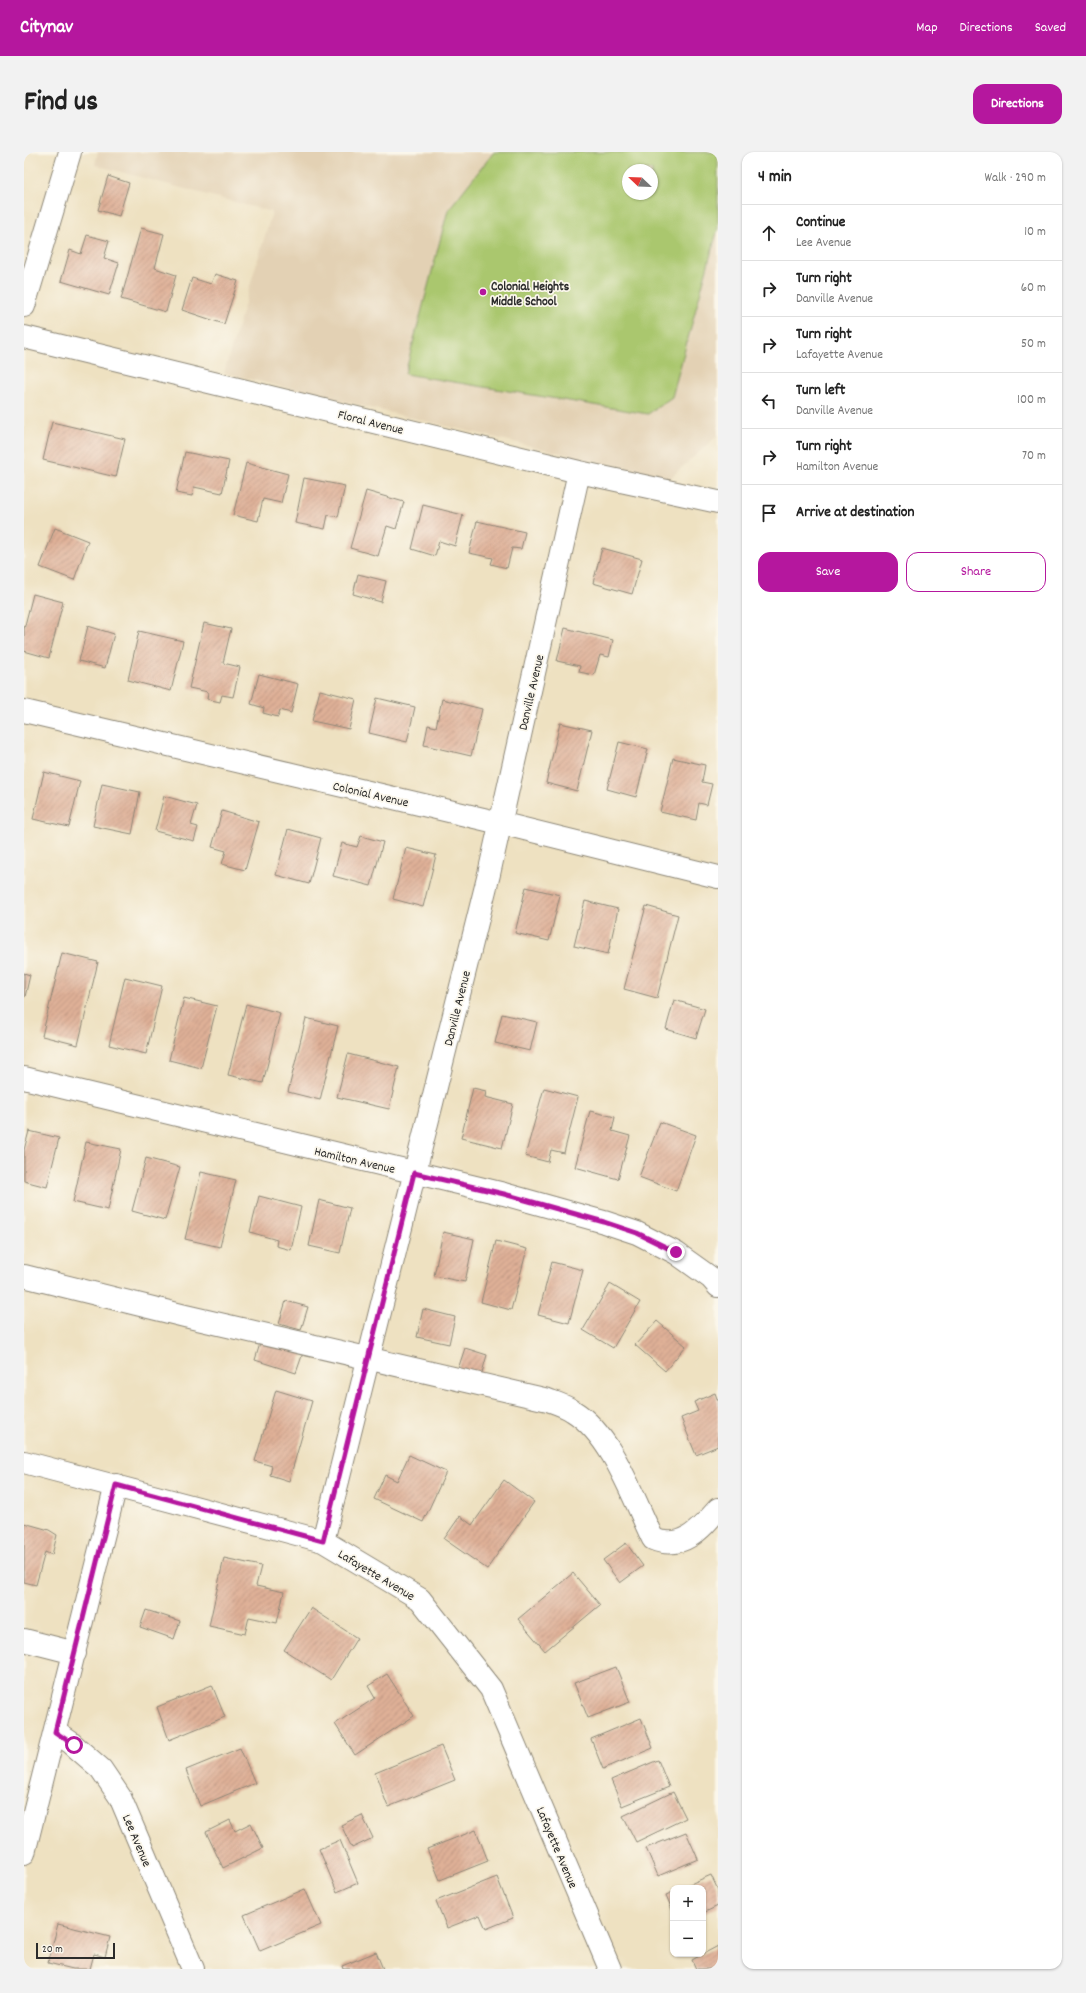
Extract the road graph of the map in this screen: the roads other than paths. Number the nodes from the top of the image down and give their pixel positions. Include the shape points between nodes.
1 (70, 152) edge
2 (24, 306) edge
3 (24, 337) edge
4 (579, 472) junction
5 (718, 502) edge
6 (24, 711) edge
7 (500, 823) junction
8 (718, 877) edge
9 (24, 1078) edge
10 (414, 1173) junction
11 (24, 1276) edge
12 (718, 1286) edge
13 (369, 1359) junction
14 (24, 1462) edge
15 (116, 1485) junction
16 (718, 1509) edge
17 (323, 1541) junction
18 (24, 1640) edge
19 (75, 1653) junction
20 (55, 1732) junction
21 (24, 1853) edge
22 (193, 1969) edge
23 (610, 1969) edge

1 - 2 street
3 - 4 street, Floral Avenue
4 - 5 street, Floral Avenue
4 - 7 street, Danville Avenue
6 - 7 street, Colonial Avenue
7 - 8 street, Colonial Avenue
7 - 10 street, Danville Avenue
9 - 10 street, Hamilton Avenue
10 - 12 street, Hamilton Avenue via 504,1194 637,1233 676,1252
10 - 13 street, Danville Avenue
11 - 13 street
13 - 16 street via 548,1400 573,1411 590,1424 608,1445 653,1539 664,1543 682,1541 702,1529
13 - 17 street, Danville Avenue
14 - 15 street, Lafayette Avenue
15 - 17 street, Lafayette Avenue
15 - 19 street
17 - 23 street, Lafayette Avenue via 420,1599 491,1689
18 - 19 street
19 - 20 street
20 - 21 street
20 - 22 street, Lee Avenue via 101,1769 120,1798

